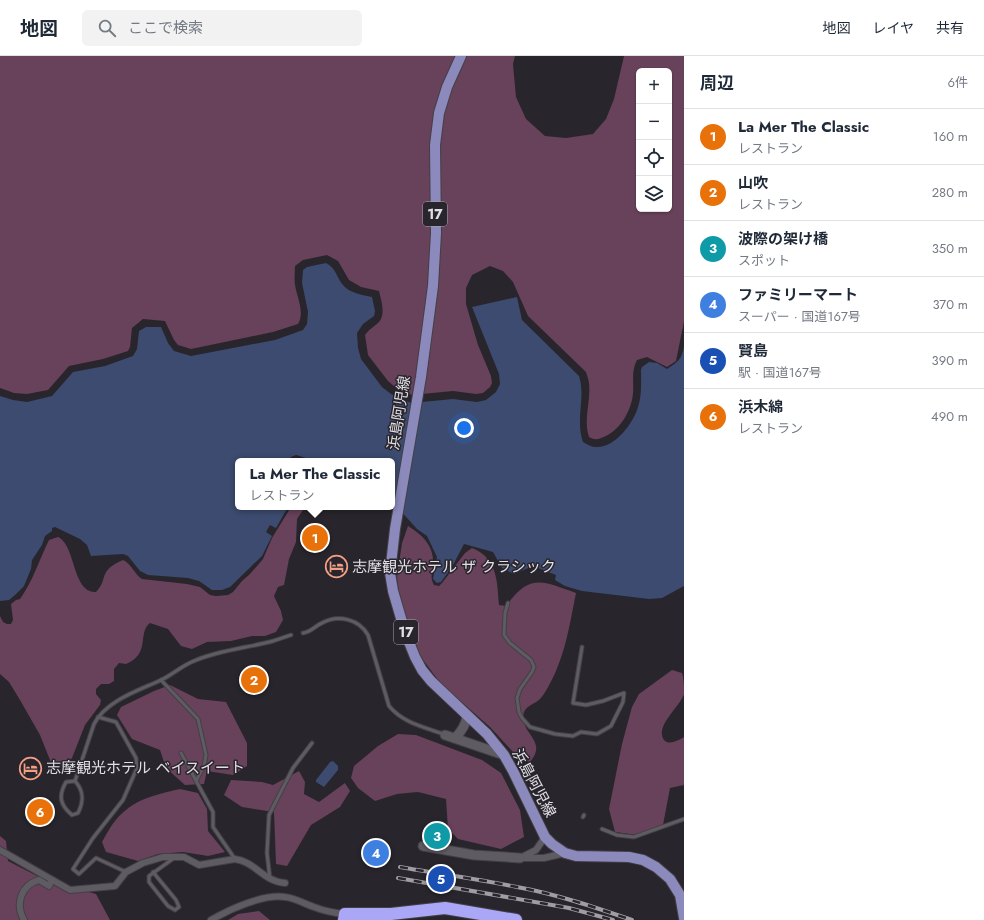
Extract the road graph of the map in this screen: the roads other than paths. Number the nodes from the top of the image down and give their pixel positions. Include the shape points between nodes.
1 (461, 56) edge
2 (508, 603) dead end
3 (303, 633) dead end
4 (291, 635) dead end
5 (582, 648) dead end
6 (161, 680) junction
7 (467, 716) junction
8 (98, 717) junction
9 (444, 735) joint
10 (455, 738) junction
11 (312, 742) dead end
12 (181, 753) dead end
13 (504, 755) junction
14 (75, 781) junction
15 (196, 781) junction
16 (684, 819) edge
17 (602, 828) dead end
18 (546, 837) junction
19 (423, 846) dead end
20 (0, 850) edge
21 (565, 853) junction
22 (175, 857) junction
23 (520, 858) junction
24 (235, 860) junction
25 (126, 872) junction
26 (154, 872) junction
27 (270, 879) junction
28 (52, 880) junction
29 (285, 883) dead end
30 (344, 917) edge
31 (382, 917) edge
32 (684, 918) edge
33 (24, 920) edge
34 (211, 920) edge
35 (516, 920) edge

1 - 7 main road, 浜島阿児線 / 17 via 446,87 438,120 435,145 436,233 433,286 390,573 405,632 415,657 431,681
2 - 5 lane via 504,635 531,660 534,667 517,698 519,712 530,727 573,736 581,732 598,734 611,726 623,702 624,693 586,705 573,703
3 - 9 lane via 333,618 351,620 361,625 368,635 389,706 404,720
4 - 6 lane via 194,661
6 - 8 lane via 106,708
6 - 15 lane via 198,719 206,755 204,766
7 - 10 street via 466,724
7 - 13 main road, 浜島阿児線 / 17 via 487,734
8 - 14 lane
8 - 25 lane via 116,722 136,758 137,768 123,800 73,869 79,874 96,858
9 - 10 street
10 - 13 street
11 - 27 lane via 293,768 269,815 267,853
12 - 15 lane
13 - 18 main road, 浜島阿児線 / 17
14 - 14 lane via 81,787 83,798 78,814 72,815 65,809 61,790 66,782
15 - 24 lane via 213,812 213,827
16 - 17 lane via 634,837 617,835
18 - 21 main road, 浜島阿児線 / 17
18 - 23 street via 536,850
19 - 23 street via 474,855
20 - 28 street
21 - 23 street via 544,858
21 - 32 main road, 浜島阿児線 / 17 via 576,856 629,857 643,860 656,867 670,879 680,895
22 - 24 street via 184,857 199,865
22 - 25 street via 163,857 143,863
22 - 26 lane
24 - 27 street via 249,863
25 - 28 street via 115,886 70,890
26 - 26 lane via 149,876 149,882 168,906 175,910 179,907 176,900
27 - 29 street
28 - 33 street via 49,886 39,880 31,882 20,898 20,913
30 - 31 highway
30 - 34 street via 285,897 276,897 246,903
31 - 35 highway via 445,908

